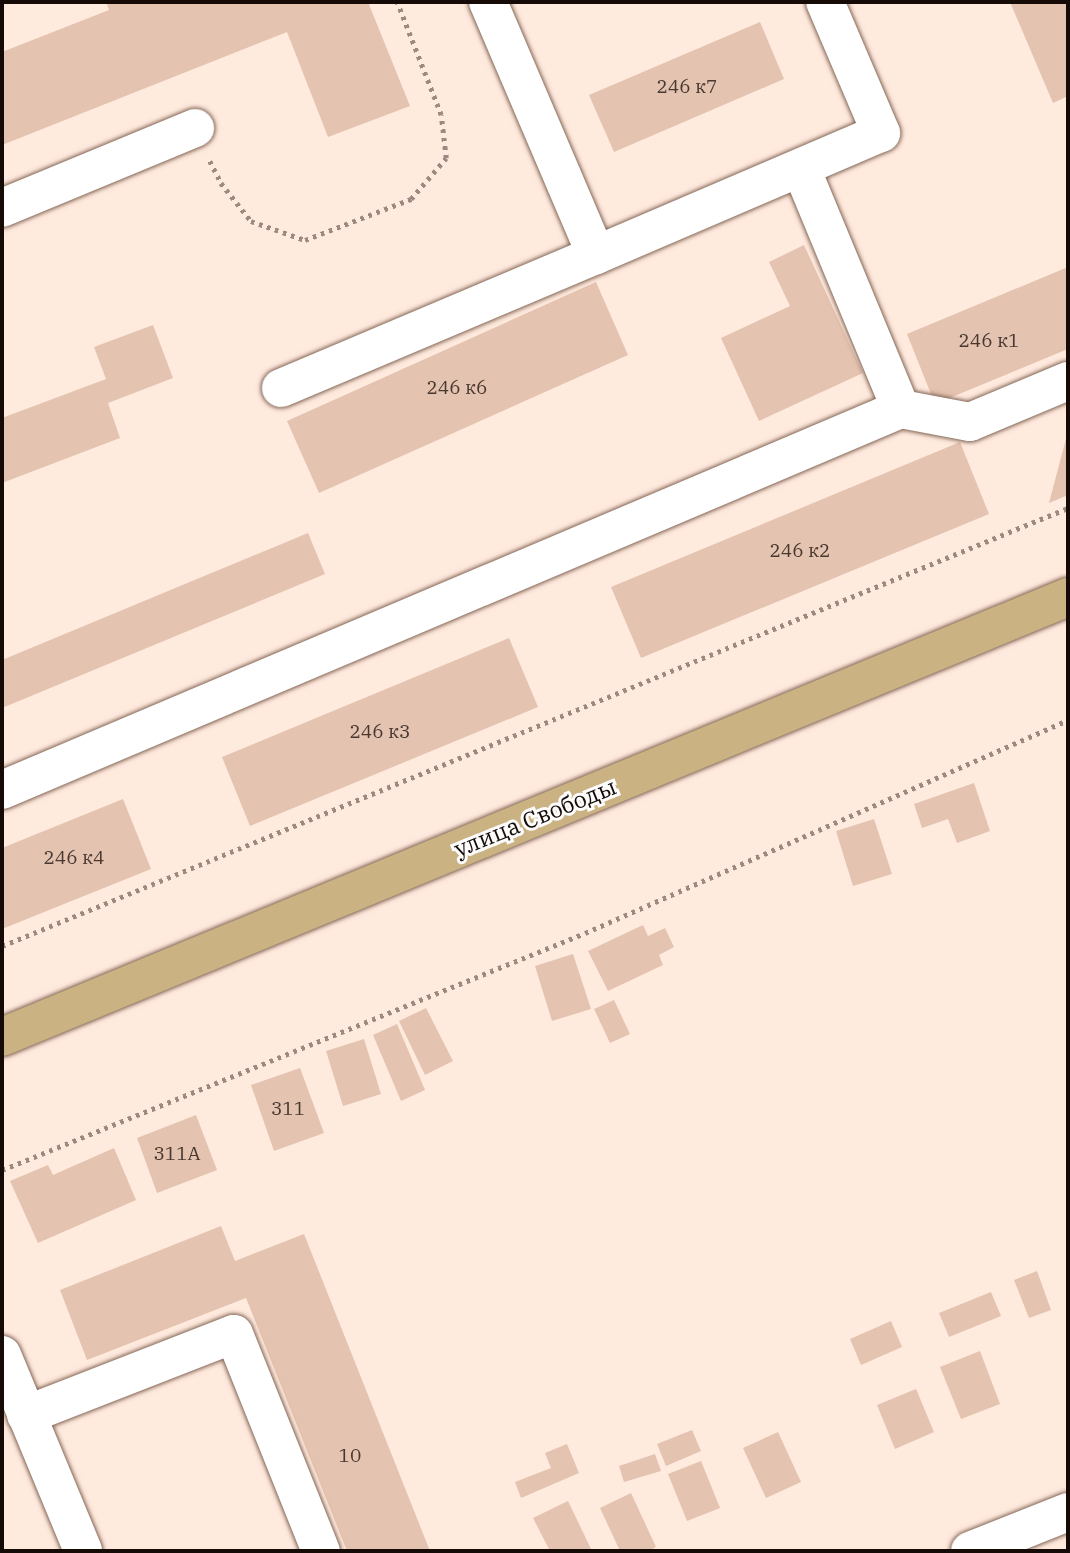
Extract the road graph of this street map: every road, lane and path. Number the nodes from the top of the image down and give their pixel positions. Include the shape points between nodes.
1 (397, 2) edge
2 (488, 2) edge
3 (825, 2) edge
4 (195, 128) joint
5 (801, 168) junction
6 (2, 208) edge
7 (596, 255) junction
8 (1068, 381) edge
9 (281, 388) dead end
10 (901, 409) junction
11 (1068, 508) edge
12 (1068, 597) edge
13 (1068, 720) edge
14 (2, 790) edge
15 (2, 946) edge
16 (2, 1037) edge
17 (2, 1170) edge
18 (2, 1355) edge
19 (26, 1415) junction
20 (1068, 1512) edge
21 (83, 1551) edge
22 (321, 1551) edge
23 (971, 1551) edge

1 - 4 path via 441,116 446,158 411,199 305,240 251,221 220,183
2 - 7 street
3 - 5 street via 881,134
4 - 6 street
5 - 7 street
5 - 10 street
7 - 9 street
8 - 10 street via 970,422
10 - 14 street
11 - 15 path
12 - 16 main road, улица Свободы
13 - 17 path via 585,933
18 - 19 street
19 - 21 street
19 - 22 street via 234,1334
20 - 23 street

